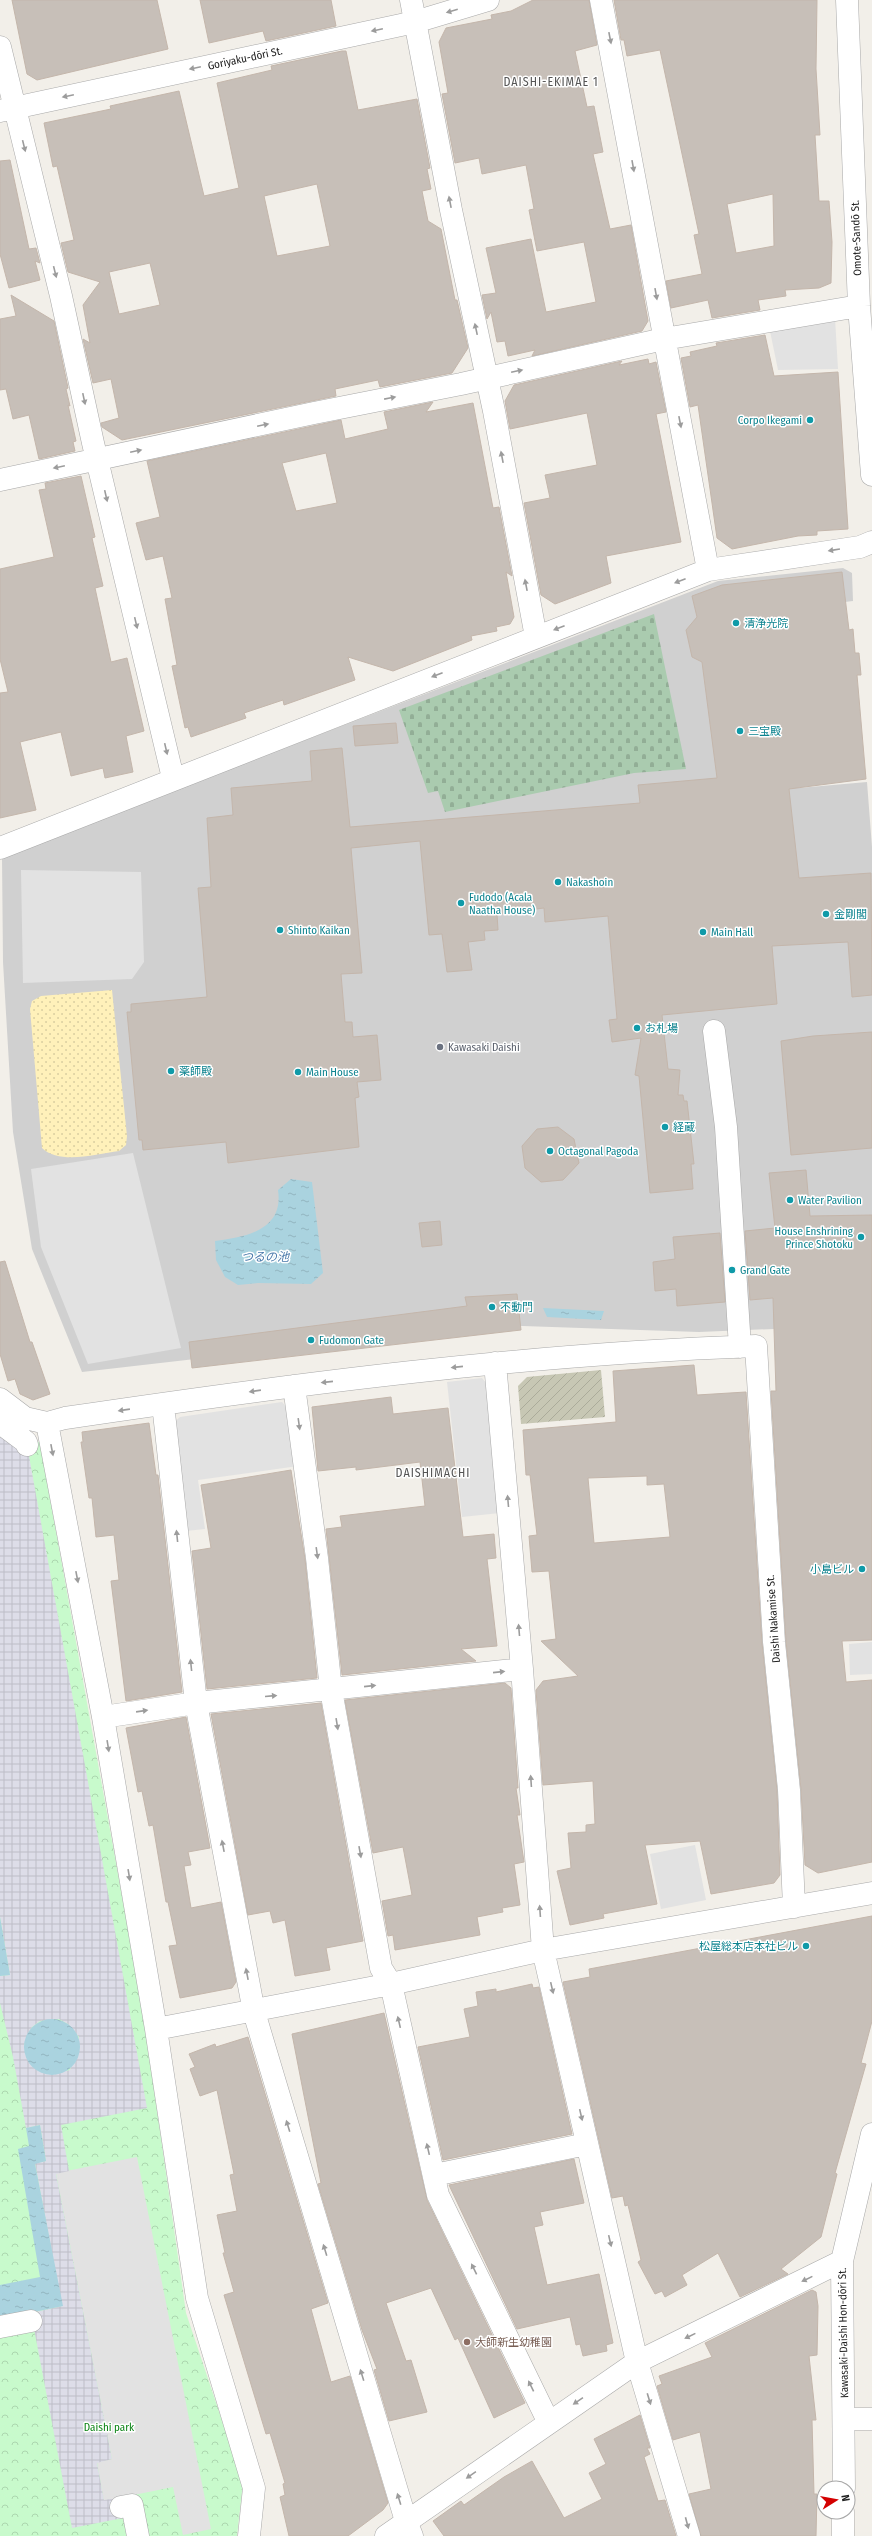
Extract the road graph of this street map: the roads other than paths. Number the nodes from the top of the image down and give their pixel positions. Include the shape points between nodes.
1 (411, 0) edge
2 (488, 0) edge
3 (601, 0) edge
4 (847, 0) edge
5 (415, 22) junction
6 (0, 47) edge
7 (8, 109) edge
8 (859, 306) junction
9 (664, 339) junction
10 (486, 377) junction
11 (97, 458) junction
12 (872, 475) edge
13 (0, 480) edge
14 (872, 542) edge
15 (708, 570) junction
16 (536, 637) junction
17 (174, 778) junction
18 (0, 848) edge
19 (714, 1031) dead end
20 (740, 1347) junction
21 (495, 1363) junction
22 (294, 1386) junction
23 (0, 1399) edge
24 (162, 1404) junction
25 (0, 1423) edge
26 (47, 1423) junction
27 (27, 1445) dead end
28 (522, 1669) junction
29 (331, 1690) junction
30 (196, 1704) junction
31 (103, 1717) junction
32 (872, 1893) edge
33 (794, 1907) junction
34 (543, 1950) junction
35 (391, 1984) junction
36 (254, 2012) junction
37 (156, 2029) junction
38 (872, 2134) edge
39 (587, 2144) junction
40 (869, 2159) edge
41 (434, 2175) junction
42 (842, 2261) junction
43 (32, 2321) dead end
44 (0, 2327) edge
45 (637, 2362) junction
46 (844, 2419) junction
47 (872, 2419) edge
48 (548, 2421) junction
49 (844, 2480) edge
50 (121, 2507) dead end
51 (843, 2520) edge
52 (409, 2529) edge
53 (138, 2536) edge
54 (249, 2536) edge
55 (386, 2536) edge
56 (689, 2536) edge
57 (843, 2536) edge

1 - 5 street
2 -> 5 street, Goriyaku-dōri St.
3 -> 9 street
4 - 8 street, Omote-Sandō St.
5 -> 7 street, Goriyaku-dōri St.
10 -> 5 street
6 - 7 street
7 -> 11 street via 61,296
8 - 9 street
8 - 12 street, Omote-Sandō St.
10 -> 9 street
9 -> 15 street
11 -> 10 street
16 -> 10 street
11 -> 13 street
11 -> 17 street
14 -> 15 street via 860,547
15 -> 16 street
16 -> 17 street
17 - 18 street
19 - 20 street via 726,1127
20 - 21 street
20 - 33 street, Daishi Nakamise St. via 756,1346 774,1642 789,1790
21 -> 22 street
28 -> 21 street
22 -> 24 street
22 -> 29 street via 317,1558
23 - 26 street via 25,1418
24 -> 26 street
30 -> 24 street
25 - 27 street
26 -> 31 street
29 -> 28 street
34 -> 28 street
30 -> 29 street
29 -> 35 street via 381,1968
31 -> 30 street
36 -> 30 street
31 -> 37 street
32 - 33 street
33 - 34 street
34 - 35 street
34 -> 39 street
35 - 36 street
41 -> 35 street
36 - 37 street
52 -> 36 street
37 - 54 street via 197,2298 254,2488
38 - 40 street, Kawasaki-Daishi Hon-dōri St.
39 - 41 street
39 -> 45 street
40 - 42 street, Kawasaki-Daishi Hon-dōri St.
48 -> 41 street via 438,2195
42 -> 45 street
42 - 46 street, Kawasaki-Daishi Hon-dōri St.
43 - 44 street
45 -> 48 street
45 -> 56 street
46 - 47 street
46 - 49 street, Kawasaki-Daishi Hon-dōri St.
48 -> 52 street
50 - 53 street via 132,2505
51 - 57 street
52 - 55 street

